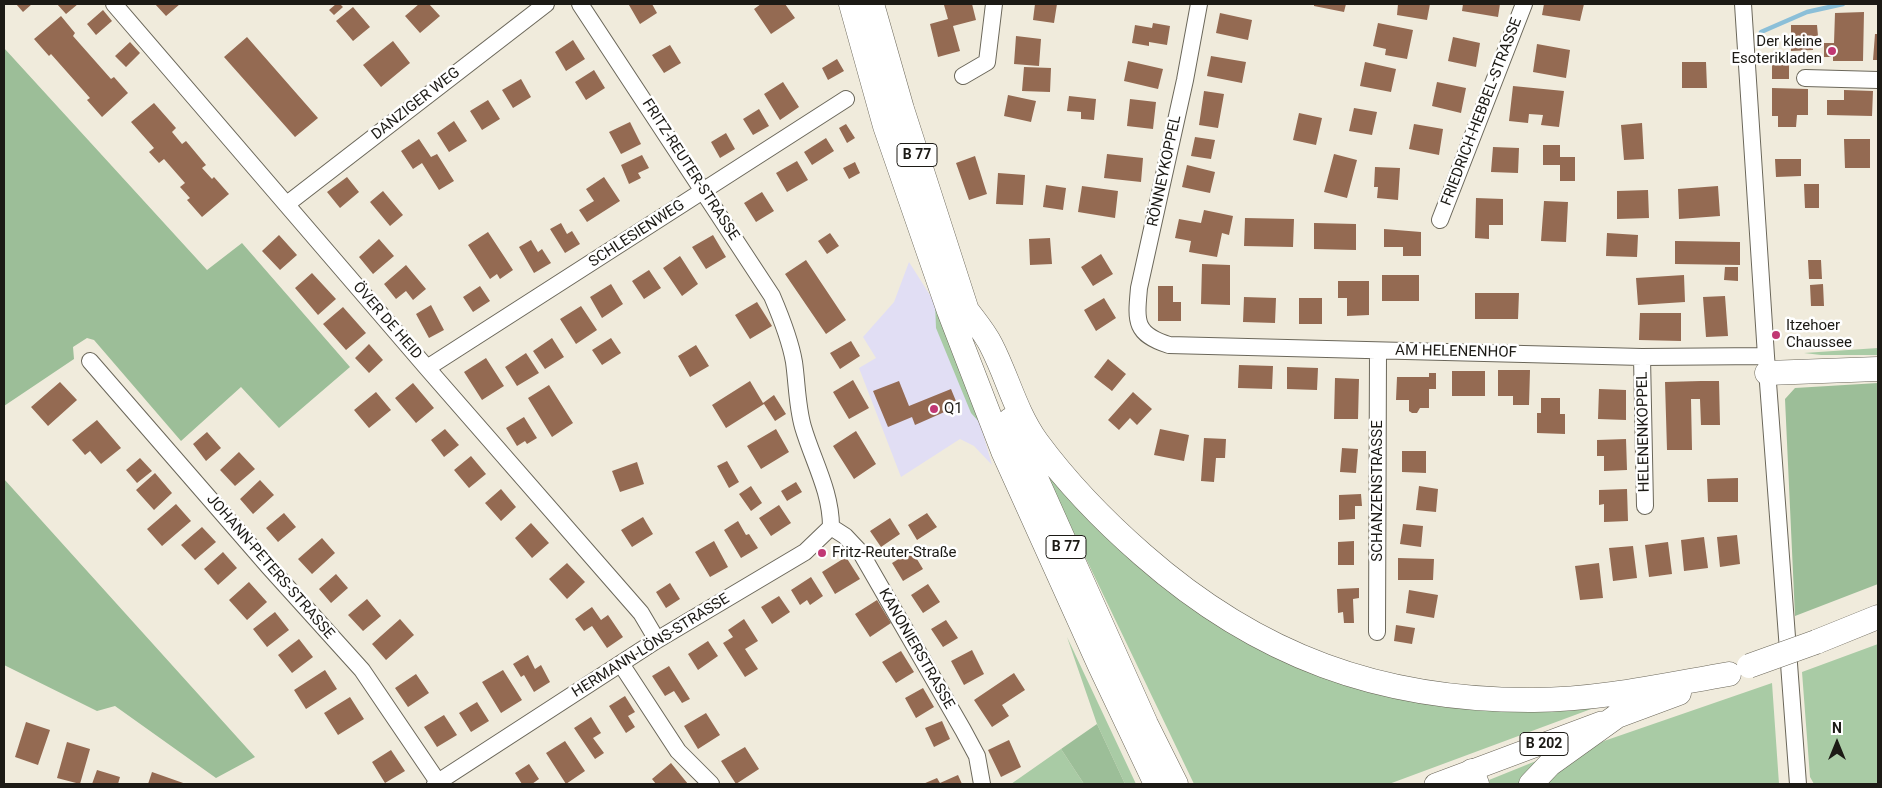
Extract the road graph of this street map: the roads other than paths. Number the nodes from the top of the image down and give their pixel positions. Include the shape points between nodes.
1 (114, 4) edge
2 (546, 4) edge
3 (851, 4) edge
4 (872, 4) edge
5 (994, 4) edge
6 (1199, 4) edge
7 (1524, 4) edge
8 (1743, 4) edge
9 (585, 5) edge
10 (963, 76) dead end
11 (1805, 78) dead end
12 (1878, 80) edge
13 (846, 99) dead end
14 (703, 190) junction
15 (287, 204) junction
16 (1440, 220) dead end
17 (964, 306) junction
18 (1147, 336) joint
19 (1378, 350) junction
20 (1642, 357) junction
21 (90, 361) dead end
22 (1767, 365) junction
23 (427, 368) junction
24 (1878, 369) edge
25 (1645, 506) dead end
26 (831, 527) junction
27 (1878, 617) edge
28 (1377, 632) dead end
29 (657, 640) junction
30 (621, 664) junction
31 (1739, 670) junction
32 (1618, 716) junction
33 (1474, 778) edge
34 (437, 783) edge
35 (712, 784) edge
36 (982, 784) edge
37 (1156, 784) edge
38 (1176, 784) edge
39 (1435, 784) edge
40 (1531, 784) edge
41 (1798, 784) edge

1 - 15 street, ÖVER DE HEID
2 - 15 street, DANZIGER WEG
3 - 37 highway, B 77 via 885,126 949,311 1003,451
4 - 17 highway, B 77
5 - 10 street via 987,62
6 - 18 street, RÖNNEYKOPPEL via 1139,288 1137,314 1139,325
7 - 16 street, FRIEDRICH-HEBBEL-STRASSE
8 - 22 street
9 - 14 street, FRITZ-REUTER-STRASSE
11 - 12 street
13 - 14 street, SCHLESIENWEG
14 - 23 street, SCHLESIENWEG
14 - 26 street, FRITZ-REUTER-STRASSE via 776,304 794,360 802,426 831,510
15 - 23 street, ÖVER DE HEID
17 - 31 highway via 991,344 1022,420 1081,497 1116,532 1197,599 1240,627 1286,650 1332,669 1382,684 1472,699 1536,700 1608,694
17 - 38 highway, B 77 via 1012,426
18 - 19 street, AM HELENENHOF via 1169,345
19 - 20 street, AM HELENENHOF
19 - 28 street, SCHANZENSTRASSE
20 - 22 street, AM HELENENHOF
20 - 25 street, HELENENKOPPEL
21 - 34 street, JOHANN-PETERS-STRASSE via 362,670
22 - 24 highway
22 - 41 street
23 - 29 street, ÖVER DE HEID via 641,614
26 - 29 street, HERMANN-LÖNS-STRASSE via 805,552
26 - 36 street, KANONIERSTRASSE via 861,553 977,756
27 - 31 highway, B 202, bridge
29 - 30 street, HERMANN-LÖNS-STRASSE
30 - 34 street, HERMANN-LÖNS-STRASSE
30 - 35 street via 678,751
31 - 32 highway, B 202
32 - 33 main road, B 202
32 - 40 highway via 1550,764
33 - 39 main road, B 202

